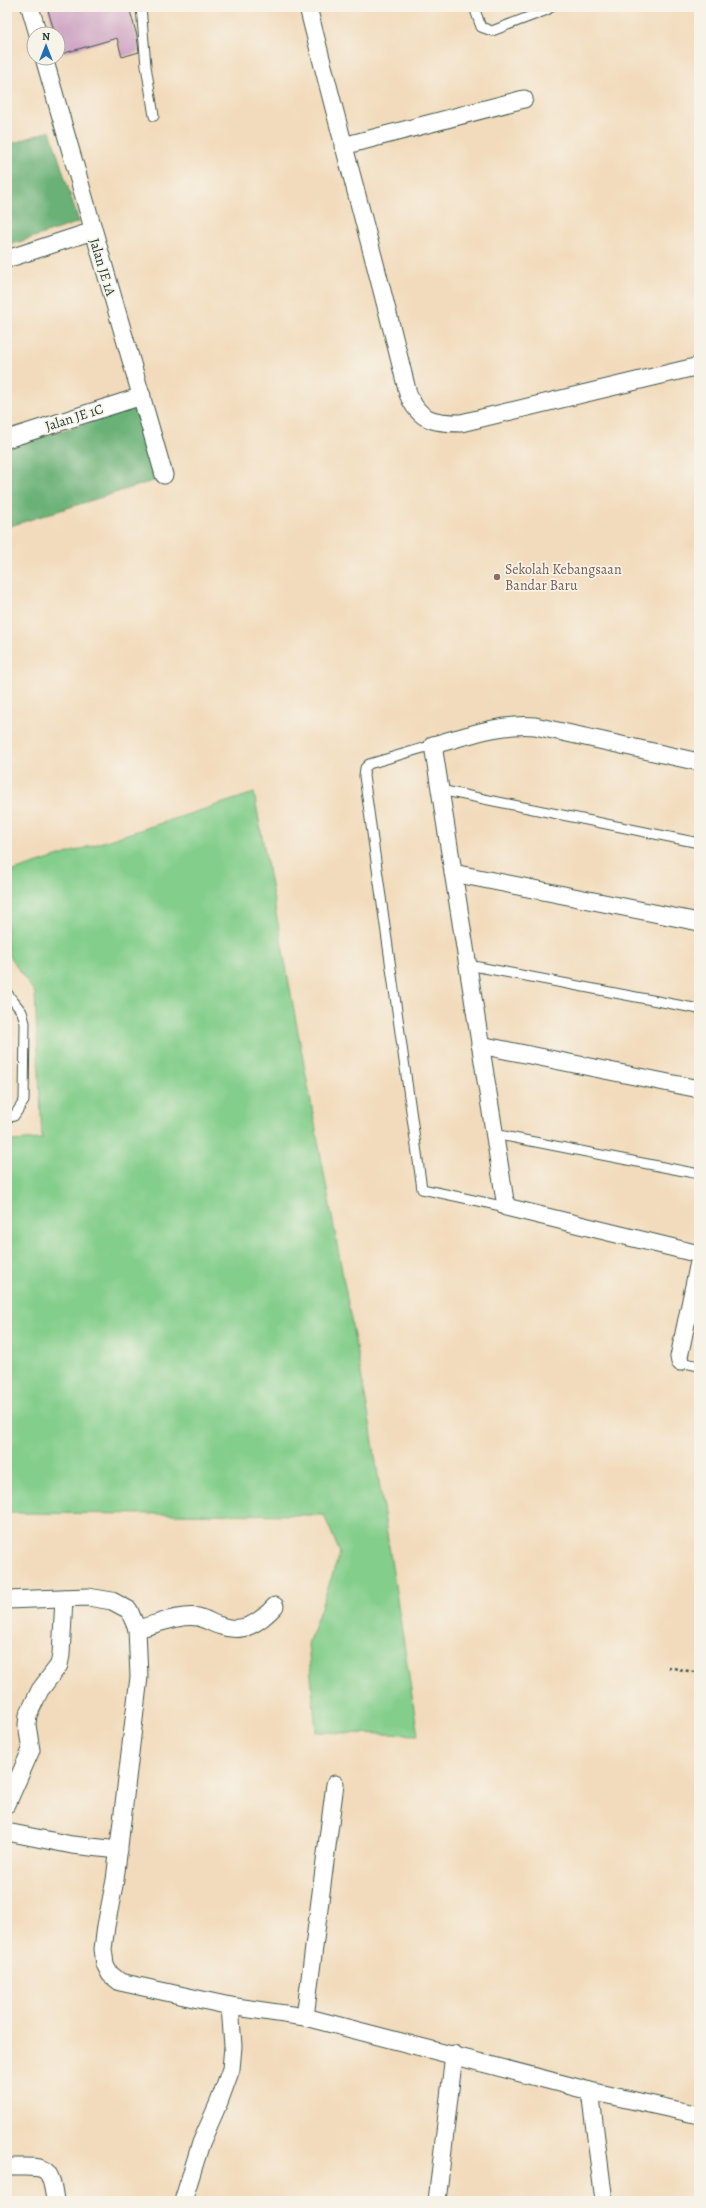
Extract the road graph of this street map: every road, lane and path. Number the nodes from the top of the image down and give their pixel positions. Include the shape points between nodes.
1 (30, 7) edge
2 (141, 7) edge
3 (308, 7) edge
4 (474, 7) edge
5 (551, 7) edge
6 (36, 26) edge
7 (46, 66) edge
8 (524, 98) dead end
9 (154, 116) dead end
10 (342, 146) junction
11 (93, 231) junction
12 (7, 259) edge
13 (699, 366) edge
14 (142, 396) junction
15 (7, 438) edge
16 (164, 475) dead end
17 (433, 745) junction
18 (699, 762) edge
19 (440, 790) junction
20 (699, 843) edge
21 (453, 872) junction
22 (699, 922) edge
23 (468, 965) junction
24 (7, 992) edge
25 (699, 1009) edge
26 (480, 1045) junction
27 (699, 1089) edge
28 (7, 1118) edge
29 (494, 1134) junction
30 (699, 1174) edge
31 (506, 1207) junction
32 (699, 1254) edge
33 (699, 1262) edge
34 (680, 1362) joint
35 (699, 1366) edge
36 (64, 1598) junction
37 (7, 1600) edge
38 (275, 1606) dead end
39 (137, 1629) junction
40 (668, 1667) dead end
41 (699, 1673) edge
42 (335, 1784) dead end
43 (7, 1804) edge
44 (7, 1832) edge
45 (119, 1850) junction
46 (230, 2006) junction
47 (305, 2017) junction
48 (454, 2054) junction
49 (590, 2091) junction
50 (699, 2115) edge
51 (7, 2167) edge
52 (55, 2201) edge
53 (183, 2201) edge
54 (437, 2201) edge
55 (604, 2201) edge

1 - 6 street
2 - 9 lane via 146,66
3 - 10 street
4 - 5 lane via 481,27 492,31
7 - 11 street, Jalan JE 1A
8 - 10 street
10 - 13 street via 387,305 408,394 419,414 442,423 461,423
11 - 12 street
11 - 14 street, Jalan JE 1A
14 - 15 street, Jalan JE 1C
14 - 16 street, Jalan JE 1A
17 - 18 street via 499,727 535,726
17 - 19 street
17 - 31 lane via 369,764 365,768 364,776 422,1189
19 - 20 lane
19 - 21 street
21 - 22 street
21 - 23 street
23 - 25 lane
23 - 26 street
24 - 28 lane via 22,1012 24,1023 24,1101 14,1116
26 - 27 street
26 - 29 street
29 - 30 lane
29 - 31 street
31 - 32 street
33 - 34 street via 678,1358
34 - 35 lane
36 - 37 street
36 - 39 street via 88,1597 112,1601 129,1610
36 - 43 street via 60,1660 40,1690 28,1715 31,1750
38 - 39 street via 262,1619 248,1627 233,1629 197,1617
39 - 45 street via 139,1677
40 - 41 path
42 - 47 street
44 - 45 street
45 - 46 street via 103,1949 105,1964 110,1974 120,1982
46 - 47 street
46 - 53 street via 233,2046 231,2069 220,2102 200,2143
47 - 48 street
48 - 49 street
48 - 54 street
49 - 50 street
49 - 55 street
51 - 52 street via 42,2168 49,2172 53,2181

